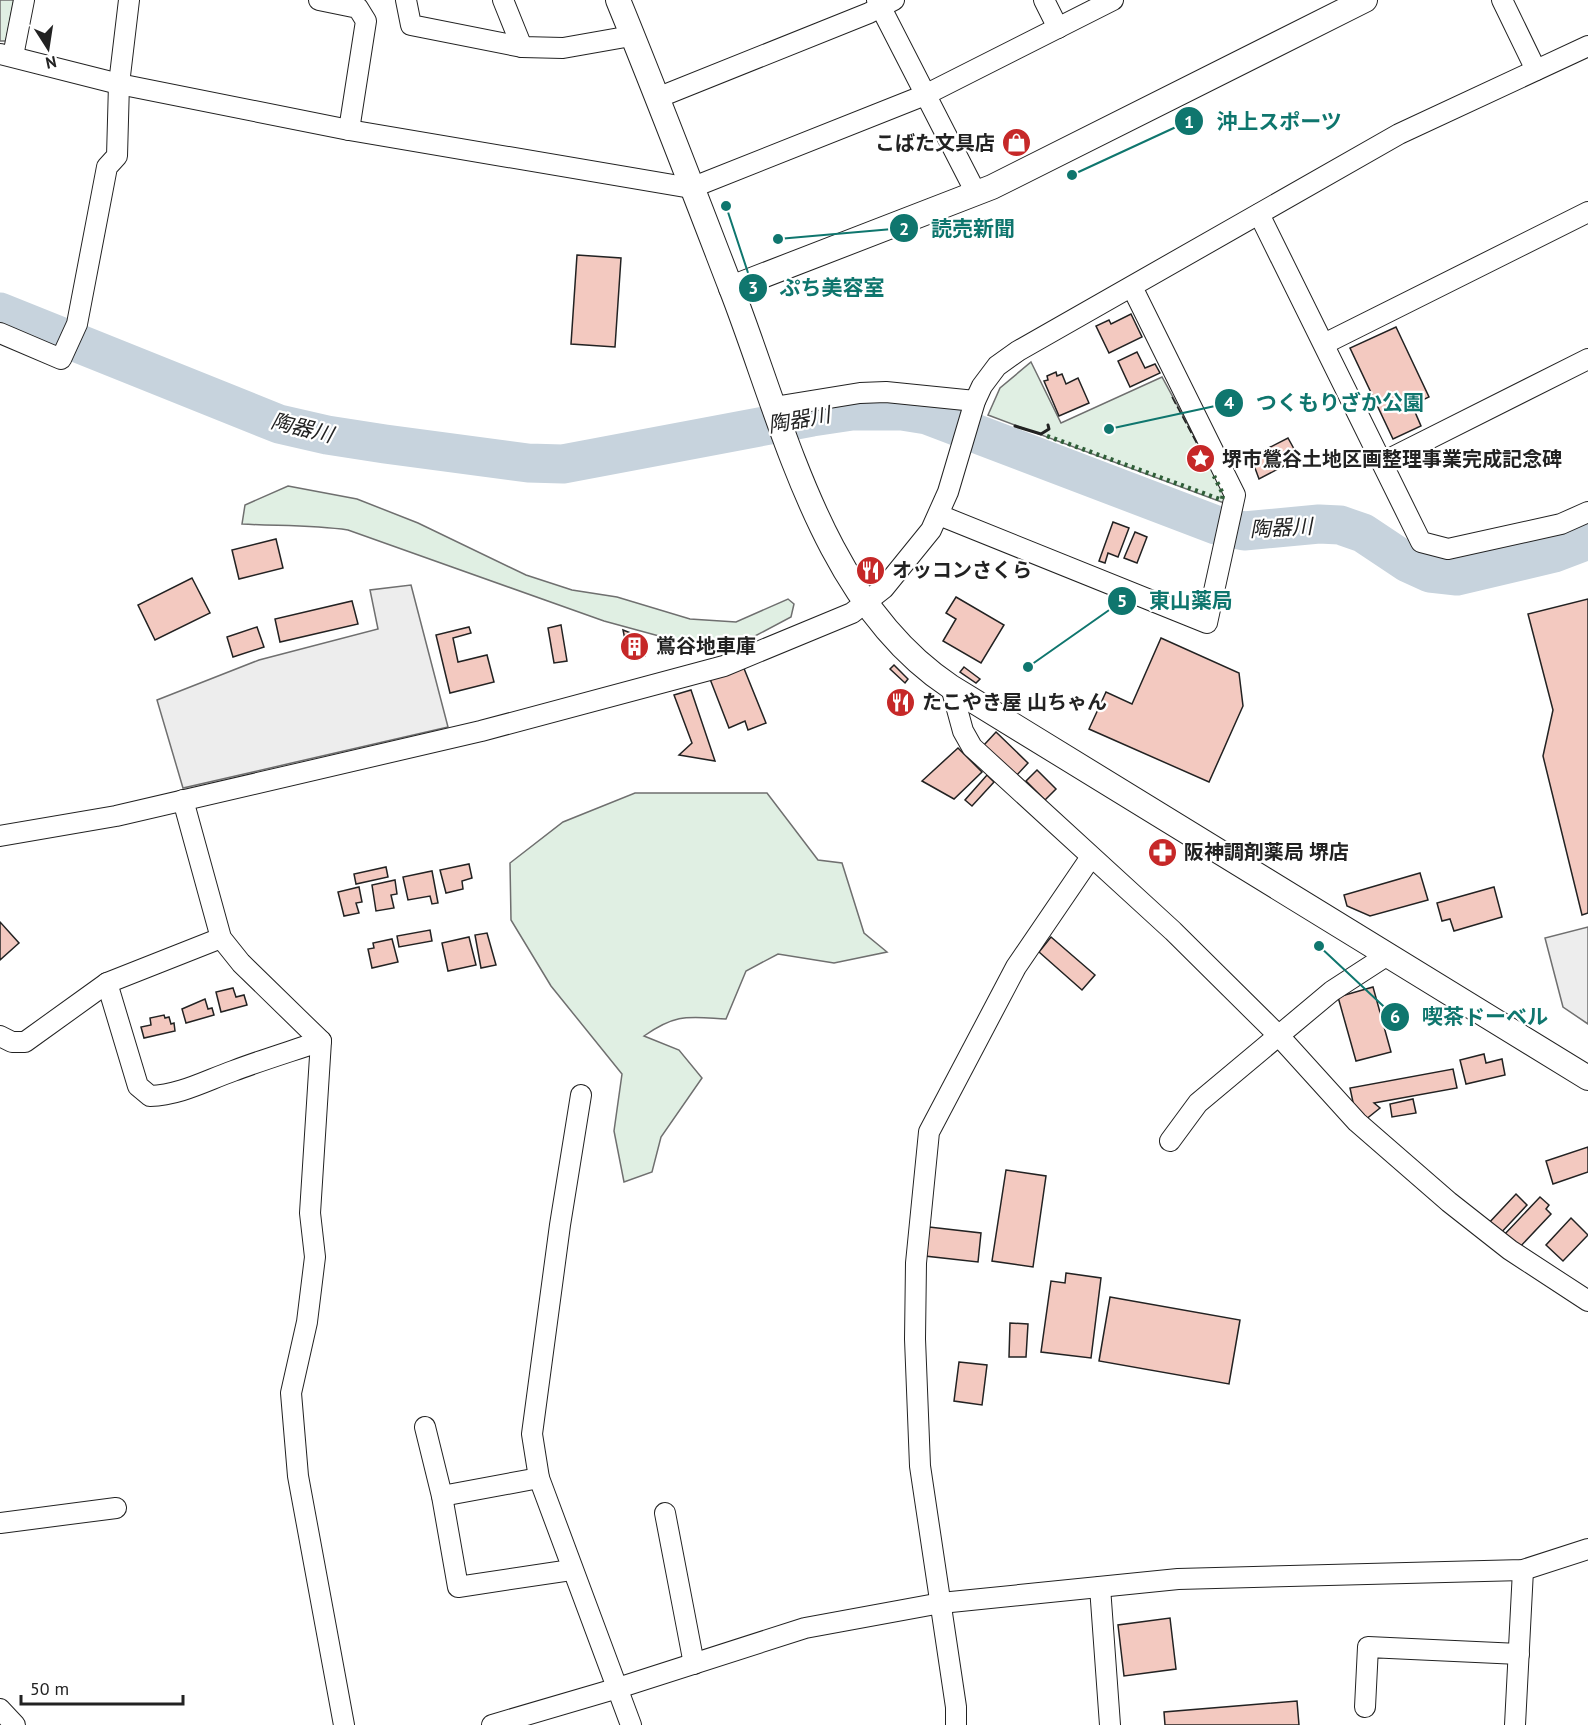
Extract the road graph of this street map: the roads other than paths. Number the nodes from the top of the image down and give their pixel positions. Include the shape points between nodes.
1 (24, 0) edge
2 (129, 0) edge
3 (319, 0) edge
4 (406, 0) edge
5 (503, 0) edge
6 (1044, 0) edge
7 (1113, 0) edge
8 (1365, 0) edge
9 (1502, 0) edge
10 (625, 2) edge
11 (884, 2) edge
12 (1337, 6) edge
13 (1058, 28) junction
14 (631, 36) junction
15 (1588, 46) edge
16 (522, 47) junction
17 (6, 55) edge
18 (1536, 70) junction
19 (119, 84) junction
20 (926, 95) junction
21 (657, 98) junction
22 (349, 130) junction
23 (691, 188) junction
24 (976, 193) junction
25 (1588, 212) edge
26 (1259, 214) junction
27 (1131, 287) junction
28 (731, 288) junction
29 (0, 333) edge
30 (1324, 344) junction
31 (1588, 359) edge
32 (776, 410) junction
33 (973, 410) junction
34 (1383, 462) junction
35 (1588, 512) edge
36 (939, 515) junction
37 (868, 603) junction
38 (951, 687) junction
39 (183, 800) junction
40 (0, 836) edge
41 (1091, 857) junction
42 (221, 938) junction
43 (1386, 956) junction
44 (107, 983) junction
45 (0, 1036) edge
46 (1279, 1036) junction
47 (321, 1041) junction
48 (1588, 1077) edge
49 (581, 1095) dead end
50 (1170, 1141) dead end
51 (1588, 1301) edge
52 (425, 1427) dead end
53 (539, 1478) junction
54 (442, 1496) junction
55 (116, 1508) dead end
56 (665, 1513) dead end
57 (0, 1522) edge
58 (1588, 1549) edge
59 (571, 1570) junction
60 (1523, 1570) junction
61 (1100, 1587) junction
62 (941, 1603) junction
63 (1519, 1654) junction
64 (694, 1664) junction
65 (618, 1688) junction
66 (1365, 1707) dead end
67 (0, 1709) edge
68 (15, 1725) edge
69 (344, 1725) edge
70 (492, 1725) edge
71 (630, 1725) edge
72 (956, 1725) edge
73 (1110, 1725) edge
74 (1515, 1725) edge

1 - 17 street
2 - 19 street
3 - 22 street via 358,8 366,21
4 - 16 street via 411,25
5 - 16 street
6 - 13 street
7 - 13 street
8 - 12 street
9 - 18 street
10 - 14 street
11 - 20 street
11 - 21 street
12 - 24 street
13 - 20 street
14 - 16 street via 563,48
14 - 21 street
15 - 18 street
17 - 19 street
18 - 26 street via 1399,134
19 - 22 street
19 - 29 street via 117,156 107,167 74,331 65,350 61,358
20 - 23 street
20 - 24 street
21 - 23 street
22 - 23 street
23 - 28 street
24 - 28 street
25 - 30 street
26 - 27 street
26 - 30 street
27 - 33 street via 997,366
27 - 36 street via 1235,495 1207,623
28 - 32 street
30 - 34 street
31 - 34 street
32 - 33 street via 860,393 886,392
32 - 37 street via 825,534
33 - 36 street
34 - 35 street via 1421,542 1434,547 1448,549 1482,542 1561,524
36 - 37 street via 931,530
37 - 38 street via 900,644
37 - 39 street via 723,666 481,730
38 - 41 street via 963,731 972,747
38 - 43 street
39 - 40 street
39 - 42 street
41 - 46 street
41 - 62 street via 1016,967 929,1132 916,1263 915,1339 920,1466
42 - 44 street
42 - 47 street via 241,963
43 - 46 street via 1332,992
43 - 48 street
44 - 45 street via 25,1042 12,1042
44 - 47 street via 138,1086 150,1096 165,1096 197,1086
46 - 50 street via 1198,1103
46 - 51 street via 1357,1122 1449,1202 1510,1250
47 - 69 street via 310,1213 315,1257 308,1322 291,1393 298,1476
49 - 53 street via 532,1434
52 - 54 street
53 - 54 street
53 - 59 street
54 - 59 street via 458,1587
55 - 57 street
56 - 64 street
58 - 60 street
59 - 65 street
60 - 61 street via 1178,1579
60 - 63 street
61 - 62 street
61 - 73 street
62 - 64 street via 805,1628
62 - 72 street
63 - 66 street via 1368,1647
63 - 74 street
64 - 65 street
65 - 70 street
65 - 71 street
67 - 68 street

